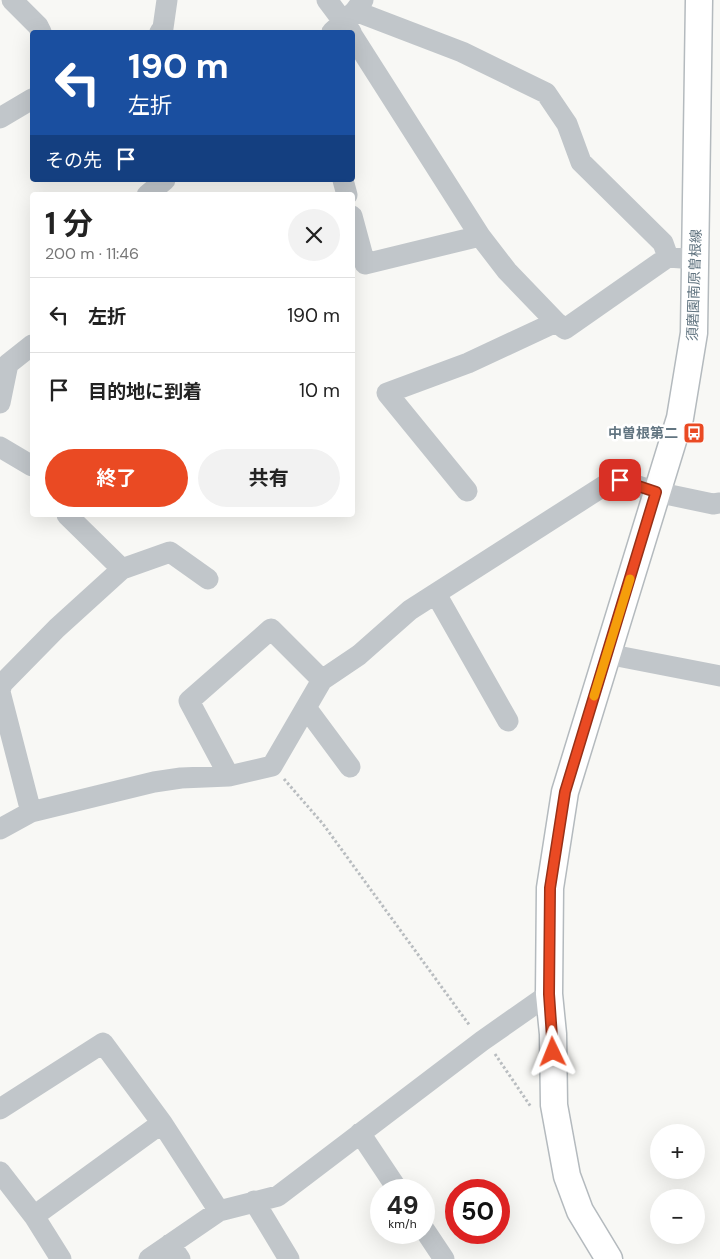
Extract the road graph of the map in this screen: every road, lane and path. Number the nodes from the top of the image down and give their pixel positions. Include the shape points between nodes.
1 (12, 0) edge
2 (166, 0) edge
3 (326, 0) edge
4 (699, 0) edge
5 (350, 22) edge
6 (40, 30) edge
7 (162, 30) edge
8 (355, 30) edge
9 (30, 101) edge
10 (0, 118) edge
11 (162, 182) edge
12 (150, 192) edge
13 (480, 236) junction
14 (355, 237) edge
15 (668, 257) junction
16 (696, 259) junction
17 (359, 266) edge
18 (556, 322) junction
19 (30, 347) edge
20 (0, 403) edge
21 (0, 447) edge
22 (30, 465) edge
23 (467, 491) dead end
24 (656, 492) junction
25 (720, 503) edge
26 (69, 517) edge
27 (122, 569) junction
28 (208, 579) dead end
29 (436, 594) junction
30 (607, 654) junction
31 (720, 676) edge
32 (322, 680) junction
33 (0, 692) edge
34 (307, 710) junction
35 (508, 721) dead end
36 (272, 766) junction
37 (350, 768) dead end
38 (229, 776) junction
39 (31, 812) junction
40 (0, 829) edge
41 (549, 994) junction
42 (484, 1040) junction
43 (0, 1109) edge
44 (535, 1114) dead end
45 (162, 1123) junction
46 (360, 1134) junction
47 (0, 1172) edge
48 (391, 1179) edge
49 (254, 1202) junction
50 (219, 1211) junction
51 (34, 1216) junction
52 (434, 1244) edge
53 (175, 1251) edge
54 (61, 1259) edge
55 (149, 1259) edge
56 (289, 1259) edge
57 (444, 1259) edge
58 (609, 1259) edge

1 - 6 street
2 - 7 street
3 - 5 street
4 - 16 main road, 須磨園南原曽根線
5 - 15 street via 462,52 546,93 567,124 581,162 663,243
8 - 13 street
9 - 10 street
11 - 12 street
13 - 17 street
13 - 18 street via 507,272
14 - 17 street
15 - 16 street
15 - 18 street via 565,329
16 - 24 main road, 須磨園南原曽根線 via 690,361 680,418
18 - 23 street via 468,364 387,393
19 - 20 street via 8,364
21 - 22 street
24 - 25 street
24 - 29 street via 613,480
24 - 30 main road, 須磨園南原曽根線
26 - 27 street
27 - 28 street via 170,552
27 - 33 street via 57,628 2,684
29 - 32 street via 410,610 359,655
29 - 35 street
30 - 31 street
30 - 41 main road, 須磨園南原曽根線 via 565,792 550,888
32 - 34 street
32 - 38 street via 271,629 189,701
33 - 39 street
34 - 36 street
34 - 37 street
36 - 38 street
36 - 42 path via 323,824
38 - 39 street via 154,782
39 - 40 street
41 - 42 street
41 - 58 main road, 須磨園南原曽根線 via 554,1105 567,1176 580,1211
42 - 44 path
42 - 46 street
43 - 45 street via 103,1043
45 - 50 street
45 - 51 street
46 - 48 street
46 - 49 street via 278,1196
47 - 51 street
49 - 50 street
49 - 56 street
50 - 53 street
51 - 54 street
52 - 57 street
53 - 55 street

